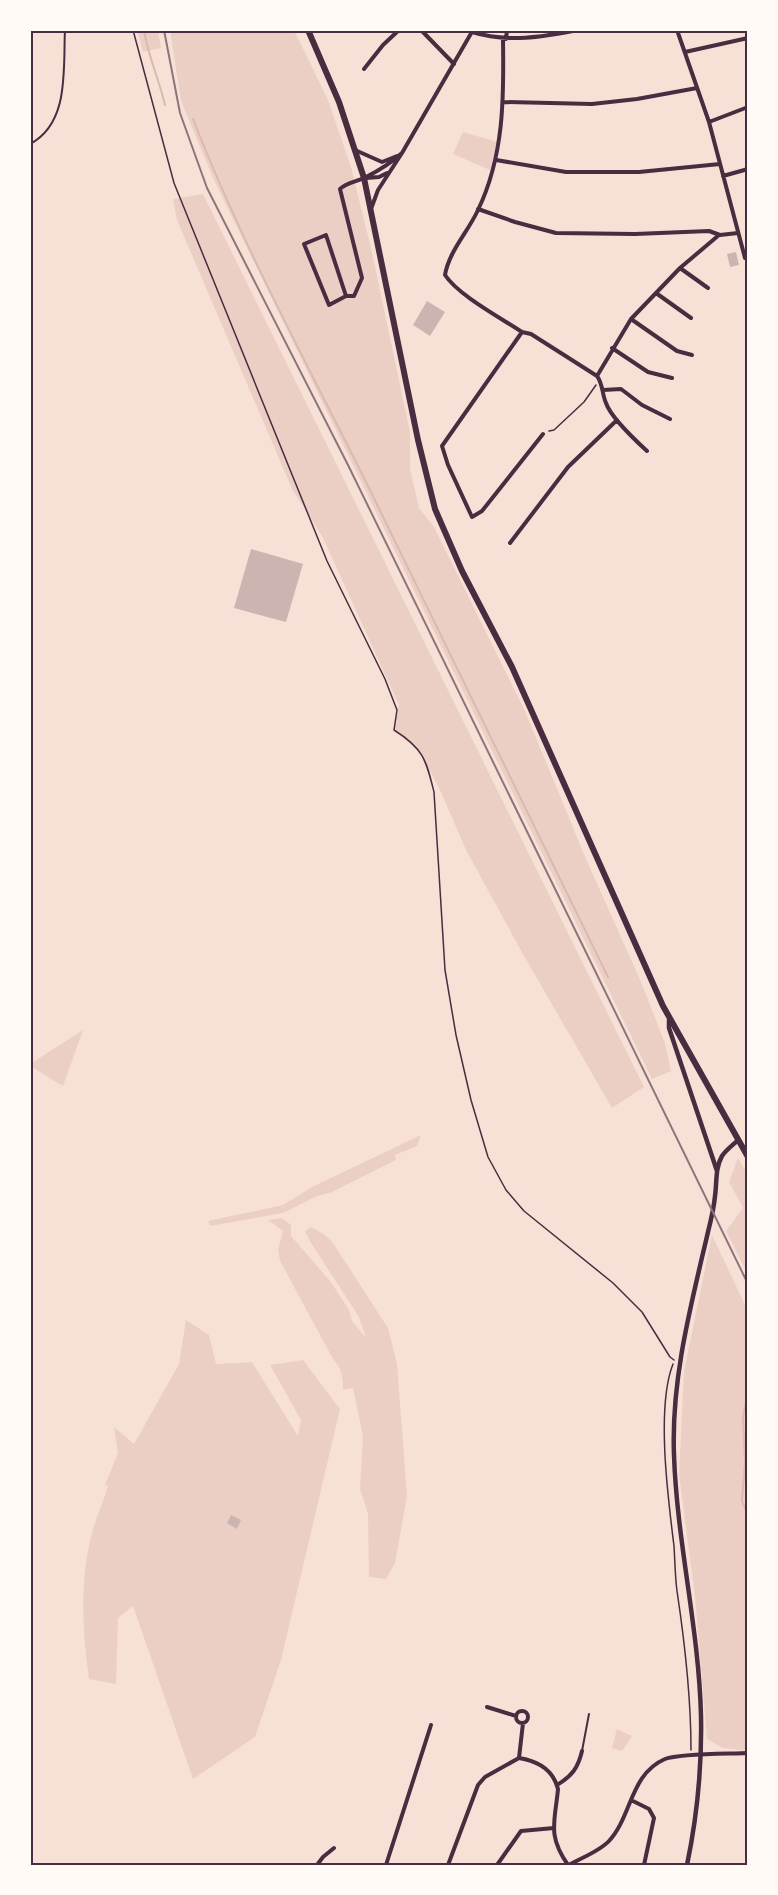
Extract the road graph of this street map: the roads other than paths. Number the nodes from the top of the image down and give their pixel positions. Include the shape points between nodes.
1 (65, 30) edge
2 (308, 30) edge
3 (399, 30) edge
4 (421, 30) edge
5 (507, 30) edge
6 (579, 30) edge
7 (677, 30) edge
8 (472, 31) edge
9 (748, 38) edge
10 (504, 39) junction
11 (685, 52) junction
12 (454, 64) junction
13 (364, 69) dead end
14 (697, 88) junction
15 (504, 102) junction
16 (748, 106) edge
17 (709, 122) junction
18 (30, 144) edge
19 (355, 150) junction
20 (402, 153) junction
21 (496, 160) junction
22 (720, 164) junction
23 (748, 169) edge
24 (390, 171) junction
25 (723, 176) junction
26 (364, 178) junction
27 (370, 209) junction
28 (478, 209) junction
29 (738, 233) junction
30 (720, 235) junction
31 (748, 247) edge
32 (742, 248) junction
33 (745, 258) dead end
34 (680, 268) junction
35 (708, 288) dead end
36 (656, 293) junction
37 (346, 296) junction
38 (691, 318) dead end
39 (631, 319) junction
40 (522, 332) junction
41 (612, 348) junction
42 (692, 355) dead end
43 (598, 378) junction
44 (672, 378) dead end
45 (603, 390) junction
46 (670, 419) dead end
47 (617, 420) junction
48 (543, 434) road end
49 (647, 451) dead end
50 (510, 543) dead end
51 (669, 1017) junction
52 (738, 1140) junction
53 (748, 1157) edge
54 (717, 1171) junction
55 (487, 1707) dead end
56 (589, 1714) dead end
57 (516, 1716) junction
58 (523, 1723) junction
59 (431, 1725) dead end
60 (582, 1751) joint
61 (748, 1753) edge
62 (701, 1755) junction
63 (519, 1758) junction
64 (557, 1785) junction
65 (631, 1800) junction
66 (554, 1828) junction
67 (334, 1848) dead end
68 (317, 1865) edge
69 (386, 1865) edge
70 (448, 1865) edge
71 (497, 1865) edge
72 (569, 1865) edge
73 (644, 1865) edge
74 (687, 1865) edge

1 - 18 lane via 58,112 48,132
2 - 19 main road
3 - 13 street
4 - 12 street
5 - 10 street
6 - 10 street
7 - 11 street
8 - 10 street
8 - 12 street
9 - 11 street
10 - 15 street
11 - 14 street
12 - 20 street
14 - 15 street via 592,104
14 - 17 street
15 - 21 street
16 - 17 street
17 - 22 street
19 - 20 street via 382,162
19 - 26 main road
20 - 24 street
20 - 26 street via 388,166
21 - 22 street via 566,172 601,173
21 - 28 street
22 - 25 street
23 - 25 street
24 - 26 street
24 - 27 street
25 - 29 street
26 - 27 main road
26 - 37 street via 340,189 362,278 354,296
27 - 51 main road via 435,509 512,668
28 - 30 street via 556,233 709,231
28 - 40 street via 445,275 450,283
29 - 30 street
29 - 32 street
30 - 34 street
31 - 32 street
32 - 33 street
34 - 35 street
34 - 36 street
36 - 38 street
36 - 39 street
37 - 37 street via 329,304 304,244 326,235
39 - 41 street
39 - 42 street via 677,351
40 - 43 street
40 - 48 street via 442,446 472,517 482,511
41 - 43 street
41 - 44 street via 648,372
43 - 45 street
45 - 46 street via 621,389
45 - 47 street via 606,405
47 - 49 street
47 - 50 street via 568,467
51 - 52 main road
51 - 54 street via 669,1028
52 - 53 main road
52 - 54 street via 722,1157
54 - 62 street via 711,1220 680,1364 674,1454 701,1716
55 - 57 street
56 - 60 lane
57 - 58 street
57 - 58 street via 526,1713
58 - 63 street
59 - 69 street
60 - 64 street via 576,1771
61 - 62 street
62 - 65 street via 666,1759 648,1769
62 - 74 street
63 - 64 street via 540,1764
63 - 70 street via 478,1785
64 - 66 street
65 - 72 street via 608,1843
65 - 73 street via 649,1809 654,1818
66 - 71 street via 521,1831
66 - 72 street via 558,1851
67 - 68 street

